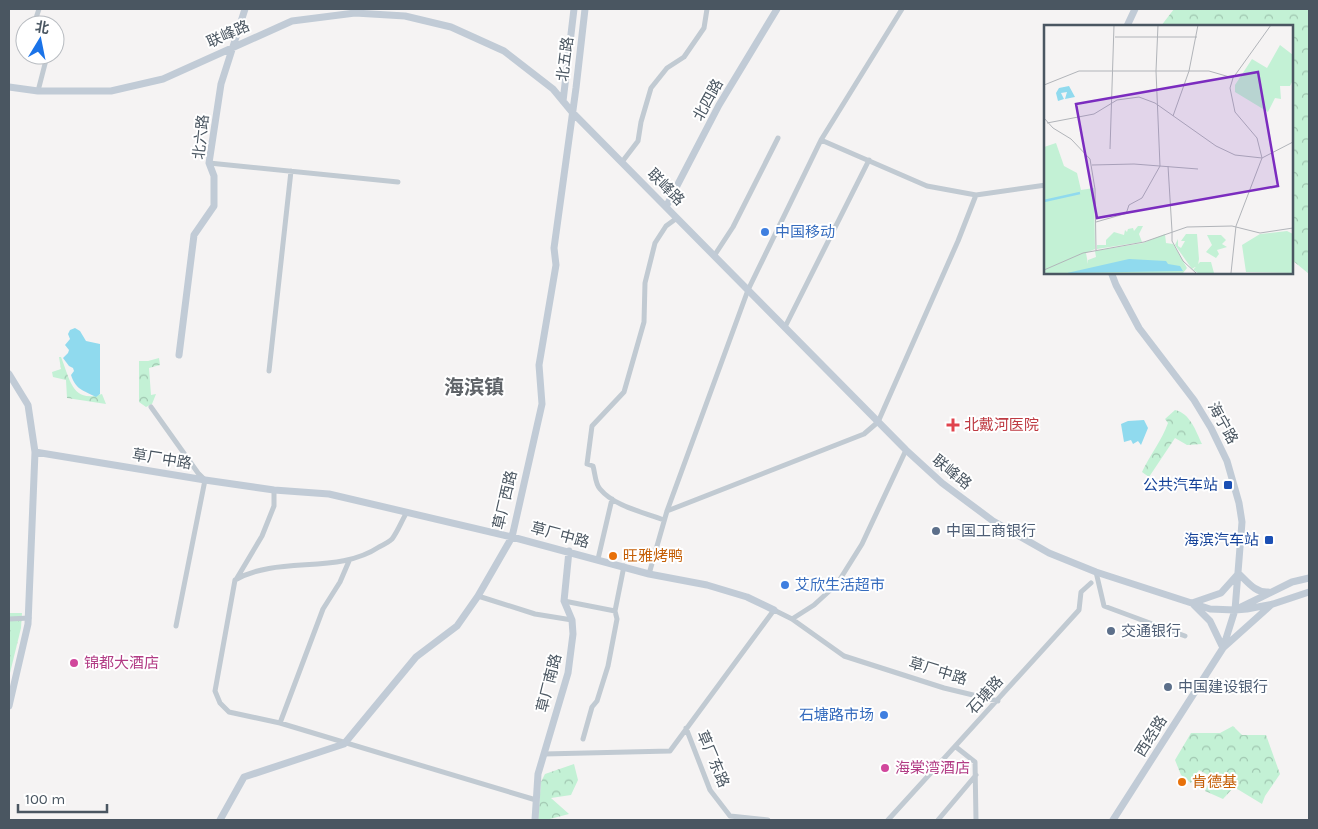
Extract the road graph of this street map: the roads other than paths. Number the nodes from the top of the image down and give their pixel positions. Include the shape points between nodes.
1 (245, 9) edge
2 (574, 9) edge
3 (584, 9) edge
4 (707, 9) edge
5 (777, 9) edge
6 (902, 9) edge
7 (1134, 9) edge
8 (1126, 25) edge
9 (233, 47) junction
10 (45, 65) edge
11 (9, 87) edge
12 (38, 91) junction
13 (563, 101) junction
14 (572, 112) junction
15 (778, 138) dead end
16 (821, 140) junction
17 (869, 160) junction
18 (622, 162) junction
19 (209, 163) junction
20 (291, 171) junction
21 (398, 182) dead end
22 (1044, 184) edge
23 (976, 195) junction
24 (666, 207) junction
25 (677, 218) junction
26 (714, 256) junction
27 (1112, 274) edge
28 (748, 290) junction
29 (785, 327) junction
30 (179, 355) dead end
31 (269, 371) dead end
32 (9, 374) edge
33 (151, 407) dead end
34 (878, 422) junction
35 (906, 450) junction
36 (35, 452) junction
37 (205, 480) junction
38 (274, 490) junction
39 (612, 499) junction
40 (667, 511) junction
41 (407, 512) junction
42 (664, 520) junction
43 (512, 537) junction
44 (569, 551) junction
45 (598, 559) junction
46 (349, 561) junction
47 (624, 566) junction
48 (1096, 572) junction
49 (1238, 573) junction
50 (648, 574) junction
51 (1309, 578) edge
52 (235, 580) junction
53 (1092, 583) dead end
54 (1271, 592) junction
55 (1309, 592) edge
56 (478, 596) junction
57 (564, 602) junction
58 (1192, 603) junction
59 (1273, 604) junction
60 (774, 610) junction
61 (1235, 610) junction
62 (615, 611) junction
63 (29, 618) junction
64 (9, 619) edge
65 (792, 619) junction
66 (572, 620) junction
67 (176, 626) dead end
68 (1185, 636) dead end
69 (1223, 648) junction
70 (998, 701) junction
71 (9, 706) edge
72 (280, 724) junction
73 (686, 728) junction
74 (583, 739) dead end
75 (344, 744) junction
76 (956, 747) junction
77 (544, 754) junction
78 (976, 774) junction
79 (536, 800) junction
80 (220, 820) edge
81 (535, 820) edge
82 (768, 820) edge
83 (888, 820) edge
84 (938, 820) edge
85 (976, 820) edge
86 (1113, 820) edge

1 - 9 main road, 北六路
2 - 13 main road, 北五路
3 - 14 main road, 北五路
4 - 18 street via 704,28 684,57 666,68 652,88 638,141
5 - 24 main road, 北四路 via 719,105
6 - 16 street
7 - 8 main road
9 - 12 main road, 联峰路 via 163,79 111,91
9 - 13 main road, 联峰路 via 292,22 355,13 405,16 451,27 504,51 553,89
9 - 19 main road, 北六路 via 221,84
10 - 12 street
11 - 12 main road, 联峰路
13 - 14 main road, 联峰路
14 - 18 main road, 联峰路
14 - 43 main road, 草厂西路 via 554,248 556,265 539,365 542,404
15 - 26 street via 733,227
16 - 17 street
16 - 28 street
17 - 23 street via 927,186
17 - 29 street
18 - 24 main road, 联峰路
19 - 20 street
19 - 30 main road, 北六路 via 214,176 214,206 194,235
20 - 21 street
20 - 31 street
22 - 23 street
23 - 34 street
24 - 25 main road, 联峰路
25 - 26 main road, 联峰路
25 - 39 street via 666,226 655,243 645,284 644,322 624,392 592,426 587,464 593,466 598,488
26 - 28 main road, 联峰路
27 - 49 main road, 海宁路 via 1139,328 1194,400 1227,461 1242,522
28 - 29 main road, 联峰路
28 - 40 street
29 - 34 main road, 联峰路
32 - 36 main road via 28,405
33 - 37 street
34 - 35 main road, 联峰路
34 - 40 street via 864,434
35 - 48 main road, 联峰路 via 942,483 993,521 1049,553
35 - 65 street via 862,544 837,584
36 - 37 main road, 草厂中路
36 - 63 main road
37 - 38 main road, 草厂中路
37 - 67 street
38 - 41 main road, 草厂中路 via 329,494
38 - 52 street via 274,506 262,536
39 - 42 street
39 - 45 street
40 - 42 street
41 - 43 main road, 草厂中路
41 - 46 street via 392,540
42 - 50 street
43 - 44 main road, 草厂中路
43 - 56 main road, 草厂西路
44 - 45 main road, 草厂中路
44 - 57 main road, 草厂南路
45 - 47 main road, 草厂中路
46 - 52 street via 247,573
46 - 72 street via 323,609
47 - 50 main road, 草厂中路
47 - 62 street
48 - 58 main road, 联峰路
48 - 68 street via 1104,606
49 - 54 main road via 1257,590
49 - 58 main road via 1221,593
49 - 61 main road, 海宁路
50 - 60 main road, 草厂中路 via 747,596
51 - 54 main road, 联峰路
52 - 72 street via 215,691 229,712
53 - 70 street, 石塘路 via 1081,592 1079,610
54 - 61 main road, 联峰路
55 - 59 main road, 联峰路
56 - 66 street via 535,614
56 - 75 main road, 草厂西路 via 457,626 416,657
57 - 62 street
57 - 66 main road, 草厂南路
58 - 61 main road, 联峰路 via 1210,609
58 - 69 main road via 1210,621
59 - 61 main road, 联峰路
59 - 69 main road
60 - 65 street, 草厂中路
60 - 73 street
61 - 69 main road, 西经路
62 - 74 street via 617,619 608,666
63 - 64 street
63 - 71 main road
65 - 70 street, 草厂中路 via 844,656 944,688
66 - 77 main road, 草厂南路 via 568,673
69 - 86 main road, 西经路
70 - 76 street, 石塘路
72 - 75 street
73 - 77 street via 670,751
73 - 82 street, 草厂东路 via 710,790 730,816
75 - 79 street
75 - 80 main road via 244,777
76 - 78 street via 976,762
76 - 83 street, 石塘路
77 - 79 main road, 草厂南路
78 - 84 street
78 - 85 street
79 - 81 main road, 草厂南路

